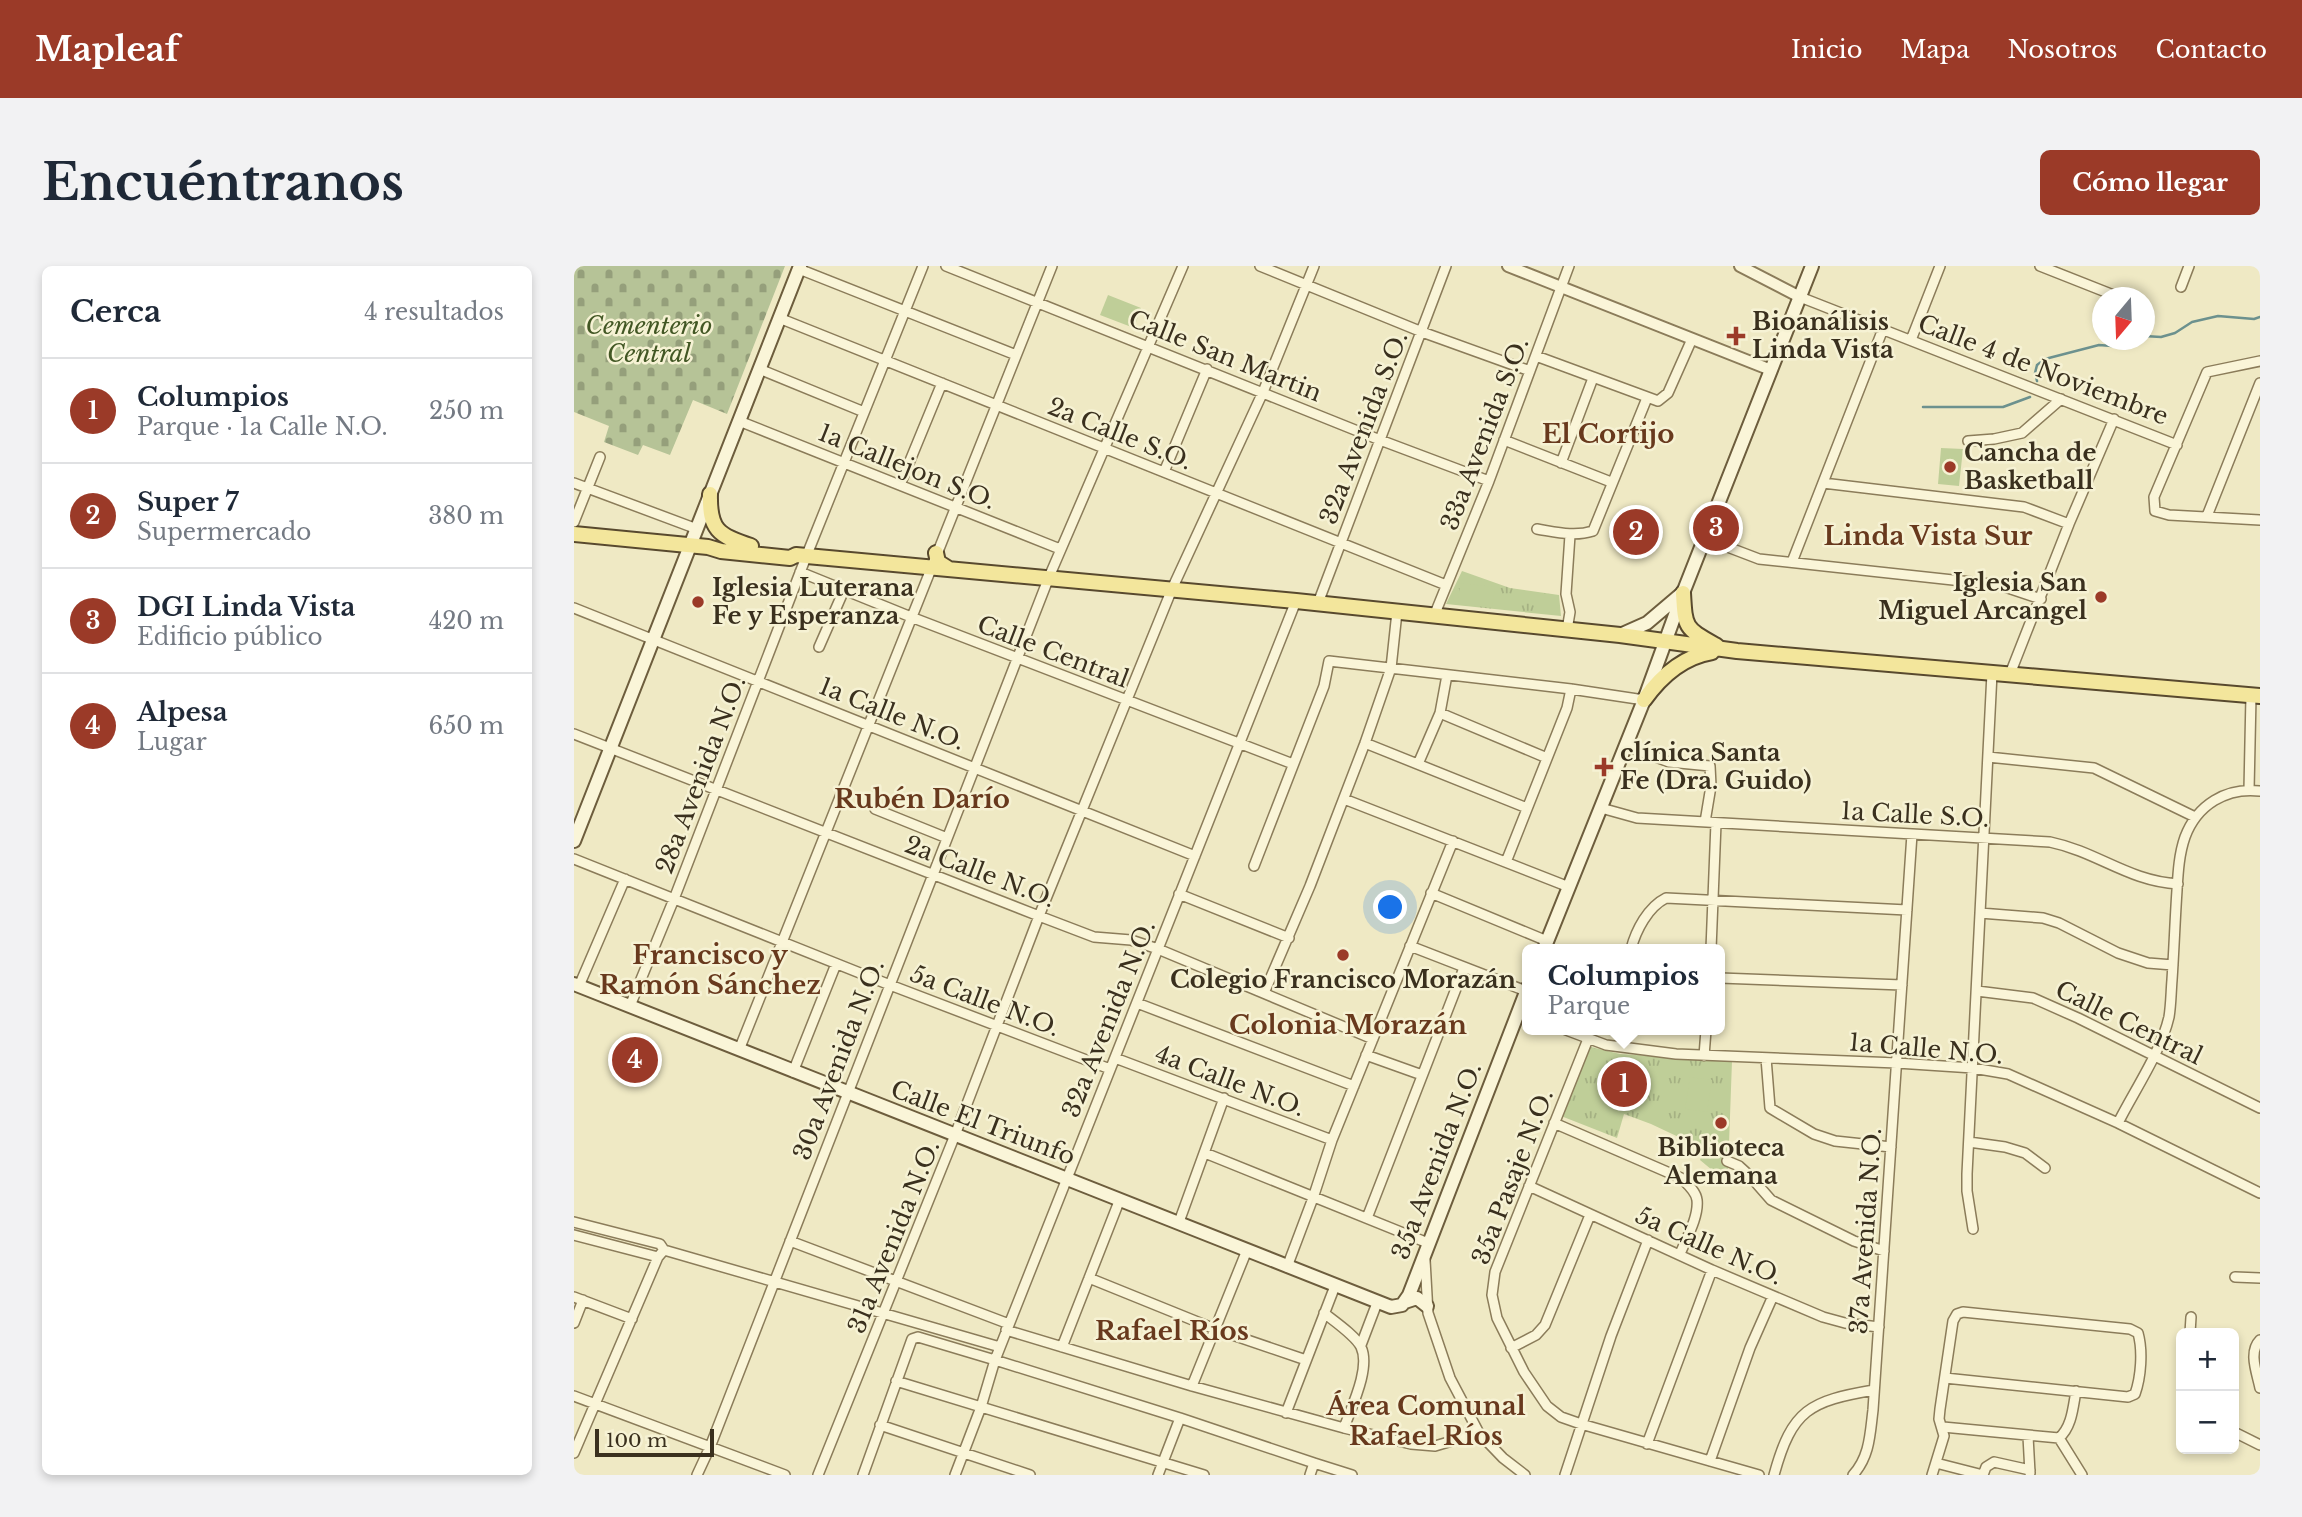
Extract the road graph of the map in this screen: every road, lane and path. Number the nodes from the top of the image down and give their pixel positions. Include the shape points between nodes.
1 (923, 266) edge
2 (946, 266) edge
3 (1052, 266) edge
4 (1183, 266) edge
5 (1260, 266) edge
6 (1314, 266) edge
7 (1446, 266) edge
8 (1508, 266) edge
9 (1569, 266) edge
10 (1740, 266) edge
11 (1812, 266) edge
12 (1940, 266) edge
13 (2040, 266) edge
14 (2189, 266) edge
15 (799, 267) edge
16 (2066, 271) edge
17 (1307, 285) junction
18 (1562, 286) junction
19 (2099, 287) edge
20 (2181, 287) dead end
21 (1800, 297) junction
22 (1038, 302) junction
23 (905, 310) junction
24 (779, 318) junction
25 (1883, 329) junction
26 (1422, 332) junction
27 (1692, 339) junction
28 (1911, 340) junction
29 (1149, 346) junction
30 (1016, 355) junction
31 (1536, 356) junction
32 (885, 360) junction
33 (2260, 361) edge
34 (759, 369) junction
35 (1207, 369) junction
36 (1771, 370) junction
37 (1530, 372) junction
38 (1594, 378) junction
39 (942, 383) junction
40 (2260, 383) edge
41 (1264, 391) junction
42 (1647, 398) junction
43 (2061, 399) junction
44 (996, 405) junction
45 (864, 412) junction
46 (2114, 419) junction
47 (738, 421) junction
48 (1380, 440) junction
49 (1504, 440) junction
50 (1968, 442) dead end
51 (2177, 445) junction
52 (1105, 448) junction
53 (600, 457) dead end
54 (844, 463) junction
55 (1561, 463) junction
56 (1164, 472) junction
57 (1489, 481) junction
58 (1611, 482) junction
59 (574, 483) edge
60 (1823, 483) junction
61 (900, 485) junction
62 (588, 488) junction
63 (1216, 493) junction
64 (710, 494) junction
65 (955, 507) junction
66 (2207, 516) junction
67 (2260, 520) edge
68 (574, 522) edge
69 (2069, 524) junction
70 (697, 529) junction
71 (1536, 529) dead end
72 (574, 534) edge
73 (1570, 535) junction
74 (1704, 538) junction
75 (1340, 543) junction
76 (691, 546) junction
77 (751, 546) junction
78 (708, 547) junction
79 (1060, 549) junction
80 (936, 553) junction
81 (801, 556) junction
82 (1792, 562) junction
83 (931, 568) junction
84 (949, 569) junction
85 (800, 572) junction
86 (1049, 577) junction
87 (1446, 585) junction
88 (1172, 589) junction
89 (844, 590) junction
90 (1683, 593) junction
91 (2041, 599) junction
92 (1296, 601) junction
93 (1318, 603) junction
94 (574, 608) edge
95 (1397, 612) junction
96 (1434, 616) junction
97 (911, 617) junction
98 (1567, 629) junction
99 (1620, 635) junction
100 (654, 640) junction
101 (1665, 641) junction
102 (819, 647) dead end
103 (1724, 650) junction
104 (1017, 658) junction
105 (1391, 668) junction
106 (1992, 673) junction
107 (2011, 674) junction
108 (1447, 675) junction
109 (758, 681) junction
110 (1571, 689) junction
111 (2255, 696) edge
112 (1644, 700) junction
113 (1127, 701) junction
114 (1440, 713) junction
115 (868, 725) junction
116 (574, 734) edge
117 (1365, 743) junction
118 (1239, 744) junction
119 (1626, 746) junction
120 (610, 748) junction
121 (1988, 757) junction
122 (1547, 758) junction
123 (1293, 764) junction
124 (1418, 764) junction
125 (975, 768) junction
126 (716, 789) junction
127 (2249, 790) junction
128 (2260, 791) edge
129 (1344, 799) junction
130 (1527, 808) junction
131 (1601, 808) junction
132 (875, 809) dead end
133 (1082, 811) junction
134 (2195, 817) junction
135 (1705, 822) junction
136 (1716, 823) junction
137 (825, 834) junction
138 (1912, 834) junction
139 (947, 838) junction
140 (1984, 838) junction
141 (574, 841) edge
142 (1453, 841) junction
143 (1195, 856) junction
144 (574, 859) edge
145 (1506, 862) junction
146 (1254, 866) dead end
147 (933, 875) junction
148 (625, 880) junction
149 (2178, 884) junction
150 (1569, 887) junction
151 (1431, 893) junction
152 (1179, 894) junction
153 (674, 899) junction
154 (1713, 900) junction
155 (1907, 910) junction
156 (1980, 913) junction
157 (1039, 916) junction
158 (1289, 938) junction
159 (782, 943) junction
160 (1544, 944) edge
161 (1546, 944) edge
162 (1633, 944) edge
163 (1711, 944) edge
164 (1410, 946) junction
165 (1158, 949) junction
166 (836, 964) junction
167 (2173, 965) junction
168 (1464, 968) junction
169 (1725, 978) edge
170 (576, 985) edge
171 (890, 985) junction
172 (1902, 985) junction
173 (1522, 987) edge
174 (1977, 991) junction
175 (1265, 993) junction
176 (1137, 1003) junction
177 (630, 1006) junction
178 (1522, 1014) edge
179 (997, 1026) junction
180 (1578, 1035) edge
181 (1706, 1035) edge
182 (1373, 1039) junction
183 (1588, 1039) junction
184 (739, 1050) junction
185 (1366, 1055) junction
186 (1704, 1056) junction
187 (2153, 1056) junction
188 (1115, 1058) junction
189 (1766, 1058) junction
190 (1897, 1063) junction
191 (1973, 1068) junction
192 (1110, 1069) junction
193 (793, 1072) junction
194 (1422, 1075) junction
195 (1354, 1086) junction
196 (847, 1092) junction
197 (1224, 1098) junction
198 (2260, 1108) edge
199 (1554, 1123) junction
200 (2118, 1123) junction
201 (955, 1135) junction
202 (1332, 1140) junction
203 (1969, 1142) junction
204 (1891, 1147) junction
205 (1205, 1153) junction
206 (1727, 1161) dead end
207 (2045, 1168) dead end
208 (1067, 1179) junction
209 (1529, 1186) junction
210 (2260, 1194) edge
211 (1314, 1198) junction
212 (1121, 1199) junction
213 (1590, 1215) junction
214 (1367, 1218) junction
215 (574, 1222) edge
216 (1179, 1222) junction
217 (1973, 1228) dead end
218 (574, 1235) edge
219 (1648, 1240) junction
220 (790, 1241) junction
221 (1426, 1248) junction
222 (1247, 1250) junction
223 (1884, 1251) junction
224 (661, 1254) junction
225 (1680, 1254) junction
226 (1287, 1267) junction
227 (1712, 1270) junction
228 (2235, 1277) dead end
229 (1089, 1278) junction
230 (2260, 1278) edge
231 (773, 1282) junction
232 (897, 1282) junction
233 (1335, 1286) junction
234 (1773, 1296) junction
235 (579, 1299) edge
236 (1377, 1303) junction
237 (1401, 1305) junction
238 (1427, 1306) junction
239 (1324, 1313) junction
240 (885, 1314) junction
241 (2191, 1317) dead end
242 (632, 1319) junction
243 (574, 1323) edge
244 (1008, 1327) junction
245 (1879, 1327) junction
246 (2190, 1328) edge
247 (1215, 1329) junction
248 (2260, 1339) edge
249 (1360, 1345) junction
250 (1000, 1347) junction
251 (1062, 1347) junction
252 (1511, 1348) junction
253 (995, 1360) junction
254 (1306, 1360) junction
255 (1945, 1378) junction
256 (896, 1381) junction
257 (1192, 1386) junction
258 (2260, 1388) edge
259 (1874, 1390) junction
260 (2076, 1391) junction
261 (574, 1396) edge
262 (596, 1404) junction
263 (981, 1407) junction
264 (1286, 1413) junction
265 (1180, 1418) junction
266 (1581, 1424) junction
267 (880, 1425) junction
268 (1943, 1427) junction
269 (1343, 1428) junction
270 (1479, 1433) junction
271 (2239, 1434) edge
272 (2028, 1436) junction
273 (2059, 1438) junction
274 (1647, 1444) junction
275 (2260, 1445) edge
276 (710, 1447) junction
277 (574, 1452) edge
278 (963, 1453) junction
279 (1710, 1461) junction
280 (1164, 1462) junction
281 (1314, 1463) junction
282 (1936, 1463) junction
283 (2030, 1473) edge
284 (865, 1474) edge
285 (697, 1475) edge
286 (785, 1475) edge
287 (818, 1475) edge
288 (955, 1475) edge
289 (1030, 1475) edge
290 (1158, 1475) edge
291 (1204, 1475) edge
292 (1310, 1475) edge
293 (1352, 1475) edge
294 (1525, 1475) edge
295 (1565, 1475) edge
296 (1759, 1475) edge
297 (1774, 1475) edge
298 (1853, 1475) edge
299 (1932, 1475) edge
300 (1983, 1475) edge
301 (2082, 1475) edge

1 - 23 street, 28a Avenida N.O.
2 - 22 street, Calle San Martin
3 - 22 street
4 - 29 street, 30a Avenida N.O.
5 - 17 street
6 - 17 street, 31a Avenida N.O.
7 - 26 street, 32a Avenida S.O.
8 - 18 street
9 - 18 street, 33a Avenida S.O.
10 - 21 street, Calle 4 de Noviembre
11 - 21 main road
12 - 28 street
13 - 16 street
14 - 20 street
15 - 23 street
15 - 24 main road
16 - 19 street
17 - 26 street
17 - 41 street, 31a Avenida N.O.
18 - 27 street
18 - 31 street, 33a Avenida S.O.
21 - 25 street, Calle 4 de Noviembre
21 - 36 main road
22 - 29 street, Calle San Martin
22 - 30 street
23 - 30 street
23 - 32 street, 28a Avenida N.O.
24 - 32 street, 2a Calle S.O.
24 - 34 main road
25 - 28 street, Calle 4 de Noviembre
25 - 60 street
26 - 37 street
26 - 48 street, 32a Avenida S.O.
27 - 36 street
27 - 42 street via 1668,393 1658,401
28 - 43 street, Calle 4 de Noviembre
29 - 35 street, Calle San Martin
29 - 52 street, 30a Avenida N.O.
30 - 44 street
31 - 37 street, 33a Avenida S.O.
31 - 38 street
32 - 39 street, 2a Calle S.O.
32 - 45 street, 28a Avenida N.O.
33 - 51 street via 2207,372
34 - 45 street
34 - 47 main road
35 - 41 street, Calle San Martin
35 - 56 street
36 - 74 main road
37 - 49 street, 33a Avenida S.O.
38 - 42 street
38 - 55 street
39 - 44 street, 2a Calle S.O.
39 - 61 street
40 - 66 street
41 - 48 street, Calle San Martin
41 - 63 street, 31a Avenida N.O.
42 - 58 street
43 - 46 street, Calle 4 de Noviembre
43 - 50 street via 2022,433
44 - 52 street, 2a Calle S.O.
44 - 65 street
45 - 54 street, 28a Avenida N.O.
46 - 51 street, Calle 4 de Noviembre
46 - 69 street
47 - 54 street, 1a Callejon S.O.
47 - 64 main road
48 - 57 street, Calle San Martin
48 - 75 street, 32a Avenida S.O.
49 - 55 street
49 - 57 street, 33a Avenida S.O.
51 - 66 street via 2154,497 2155,511 2169,516
52 - 56 street, 2a Calle S.O.
52 - 79 street, 30a Avenida N.O.
53 - 62 street
54 - 61 street, 1a Callejon S.O.
54 - 81 street, 28a Avenida N.O.
55 - 58 street
56 - 63 street, 2a Calle S.O.
57 - 87 street, 33a Avenida S.O.
58 - 73 street via 1593,531
59 - 62 street
60 - 69 street via 2024,507
60 - 82 street
61 - 65 street, 1a Callejon S.O.
62 - 68 street
62 - 70 street
63 - 75 street, 2a Calle S.O.
63 - 88 street, 31a Avenida N.O.
64 - 70 main road
64 - 77 main road via 713,524 727,538
65 - 79 street, 1a Callejon S.O.
65 - 80 street
66 - 67 street
69 - 91 street
70 - 76 main road
71 - 73 street
72 - 76 main road
73 - 98 street
74 - 82 street via 1759,559
74 - 90 main road
75 - 87 street, 2a Calle S.O.
75 - 93 street, 32a Avenida S.O.
76 - 78 main road
76 - 100 main road
77 - 78 main road via 722,542
77 - 81 main road via 790,550
78 - 81 main road
79 - 86 street, 30a Avenida N.O.
80 - 83 street
80 - 84 main road via 938,562
81 - 83 main road
81 - 85 street, 28a Avenida N.O.
82 - 91 street via 1999,585
83 - 84 main road
83 - 97 street
84 - 86 main road
85 - 89 street, Calle Central
85 - 109 street, 28a Avenida N.O.
86 - 88 main road
86 - 104 street, 30a Avenida N.O.
87 - 96 street, 33a Avenida S.O.
88 - 92 main road
88 - 113 street, 31a Avenida N.O.
89 - 97 street, Calle Central
89 - 102 street
90 - 99 main road via 1647,623
90 - 101 main road
90 - 103 main road via 1687,626
91 - 107 street
92 - 93 main road
92 - 118 street
93 - 95 main road
94 - 100 street, 1a Calle N.O.
95 - 96 main road
95 - 105 street
96 - 98 main road
97 - 104 street, Calle Central
97 - 115 street
98 - 99 main road
99 - 101 main road
100 - 109 street, 1a Calle N.O.
100 - 120 main road
101 - 103 main road
101 - 112 main road
103 - 106 main road
103 - 112 main road via 1683,662
104 - 113 street, Calle Central
104 - 125 street, 30a Avenida N.O.
105 - 108 street
105 - 117 street
105 - 123 street via 1329,661 1324,686
106 - 107 main road
106 - 121 street
107 - 111 main road
108 - 110 street
108 - 114 street
109 - 115 street, 1a Calle N.O.
109 - 126 street, 28a Avenida N.O.
110 - 112 street
110 - 122 street
111 - 127 street
112 - 119 main road
113 - 118 street, Calle Central
113 - 133 street, 31a Avenida N.O.
114 - 122 street
114 - 124 street
115 - 125 street, 1a Calle N.O.
115 - 137 street
116 - 120 street, 2a Calle N.O.
117 - 124 street
117 - 129 street
118 - 123 street, Calle Central
118 - 143 street, 32a Avenida N.O.
119 - 131 main road
119 - 135 street via 1669,762 1710,765
120 - 126 street, 2a Calle N.O.
120 - 141 main road
121 - 134 street via 2094,768
121 - 140 street
122 - 130 street
123 - 146 street
124 - 130 street
125 - 133 street, 1a Calle N.O.
125 - 139 street, 30a Avenida N.O.
126 - 137 street, 2a Calle N.O.
126 - 153 street, 28a Avenida N.O.
127 - 128 street
127 - 134 street via 2220,797
129 - 142 street
129 - 158 street
130 - 145 street
131 - 135 street, 1a Calle S.O. via 1637,818
131 - 150 main road
132 - 139 street
133 - 143 street, 1a Calle N.O.
133 - 157 street, 31a Avenida N.O.
134 - 149 street via 2183,845
135 - 136 street, 1a Calle S.O.
136 - 138 street, 1a Calle S.O.
136 - 154 street
137 - 147 street, 2a Calle N.O.
137 - 159 street
138 - 140 street, 1a Calle S.O.
138 - 155 street, 37a Avenida N.O.
139 - 147 street, 30a Avenida N.O.
140 - 149 street, 1a Calle S.O. via 2069,846 2134,876
140 - 156 street
142 - 145 street
142 - 151 street
143 - 152 street, 32a Avenida N.O.
144 - 148 street, 5a Calle N.O.
145 - 150 street
147 - 157 street, 2a Calle N.O.
147 - 171 street, 30a Avenida N.O.
148 - 153 street, 5a Calle N.O.
148 - 170 street
149 - 167 street
150 - 161 main road
151 - 160 street
151 - 164 street
152 - 158 street
152 - 165 street, 32a Avenida N.O.
153 - 159 street, 5a Calle N.O.
153 - 177 street, 28a Avenida N.O.
154 - 155 street
154 - 162 street via 1666,898 1657,902
154 - 163 street
155 - 172 street, 37a Avenida N.O.
156 - 167 street via 2043,918 2118,953
156 - 174 street
157 - 165 street, 2a Calle N.O. via 1094,937 1131,940
157 - 179 street, 31a Avenida N.O.
158 - 175 street
159 - 166 street, 5a Calle N.O.
159 - 184 street
164 - 168 street
164 - 182 street
165 - 175 street, 2a Calle N.O.
165 - 176 street, 32a Avenida N.O.
166 - 171 street, 5a Calle N.O.
166 - 193 street
167 - 187 street via 2169,1016
168 - 173 street
168 - 194 street
169 - 172 street
170 - 177 main road, Calle El Triunfo
171 - 179 street, 5a Calle N.O.
171 - 196 street, 30a Avenida N.O.
172 - 190 street, 37a Avenida N.O.
174 - 187 street, Calle Central via 2033,999
174 - 191 street
175 - 182 street, 2a Calle N.O.
176 - 188 street, 32a Avenida N.O.
176 - 195 street
177 - 184 main road, Calle El Triunfo
178 - 221 main road, 35a Avenida N.O.
179 - 192 street, 5a Calle N.O.
179 - 201 street, 31a Avenida N.O.
180 - 183 street, 1a Calle N.O.
181 - 186 street
182 - 185 street
183 - 186 street, 1a Calle N.O. via 1622,1048
183 - 199 street, 35a Pasaje N.O.
184 - 193 main road, Calle El Triunfo
185 - 194 street
185 - 195 street
186 - 189 street, 1a Calle N.O.
187 - 198 street, Calle Central
187 - 200 street
188 - 192 street, 32a Avenida N.O.
188 - 197 street, 4a Calle N.O.
189 - 190 street, 1a Calle N.O.
189 - 204 street via 1770,1108 1814,1135
190 - 191 street, 1a Calle N.O.
190 - 204 street, 37a Avenida N.O.
191 - 200 street, 1a Calle N.O. via 2028,1081
191 - 203 street
192 - 208 street, 32a Avenida N.O.
193 - 196 main road, Calle El Triunfo
194 - 214 street
195 - 202 street
196 - 201 main road, Calle El Triunfo
196 - 220 street, 30a Avenida N.O.
197 - 202 street, 4a Calle N.O.
197 - 205 street
199 - 209 street, 35a Pasaje N.O.
199 - 225 street via 1681,1178 1691,1187 1696,1208
200 - 210 street, 1a Calle N.O.
201 - 208 main road, Calle El Triunfo
201 - 232 street, 31a Avenida N.O.
202 - 211 street
203 - 207 street via 2025,1153
203 - 217 street via 1966,1191
204 - 223 street, 37a Avenida N.O.
205 - 211 street
205 - 216 street
206 - 223 street via 1739,1166 1771,1200
208 - 212 main road, Calle El Triunfo
208 - 244 street, 32a Avenida N.O.
209 - 213 street, 5a Calle N.O.
209 - 252 street, 35a Pasaje N.O. via 1495,1272 1492,1295
211 - 214 street
211 - 226 street
212 - 216 main road, Calle El Triunfo
212 - 229 street
213 - 219 street, 5a Calle N.O.
213 - 252 street via 1545,1325
214 - 221 street
215 - 224 street via 660,1244
216 - 222 main road, Calle El Triunfo
218 - 224 street
219 - 225 street, 5a Calle N.O.
219 - 266 street
220 - 231 street, 30a Avenida N.O.
220 - 232 street
221 - 237 main road, 35a Avenida N.O.
221 - 238 street
222 - 226 main road, Calle El Triunfo
222 - 247 street
223 - 245 street, 37a Avenida N.O.
224 - 231 street
224 - 242 street
225 - 227 street, 5a Calle N.O.
226 - 233 main road, Calle El Triunfo
227 - 234 street, 5a Calle N.O.
227 - 274 street
228 - 230 street
229 - 247 street
229 - 251 street
231 - 240 street
231 - 276 street, 30a Avenida N.O.
232 - 240 street, 31a Avenida N.O.
232 - 244 street
233 - 236 main road, Calle El Triunfo
233 - 239 street
234 - 245 street, 5a Calle N.O. via 1823,1317
234 - 279 street
235 - 242 street
235 - 243 street
236 - 237 main road, Calle El Triunfo
236 - 249 street
237 - 238 main road, Calle El Triunfo via 1417,1298
238 - 270 street via 1450,1378
239 - 249 street
239 - 254 street
240 - 250 street
240 - 287 street, 31a Avenida N.O.
241 - 246 street
242 - 262 street
244 - 250 street, 32a Avenida N.O.
244 - 251 street
245 - 259 street, 37a Avenida N.O.
247 - 254 street
247 - 257 street
248 - 258 street via 2253,1355
249 - 269 street via 1363,1371
250 - 253 street, 32a Avenida N.O.
251 - 257 street
252 - 266 street, 35a Pasaje N.O. via 1547,1406
253 - 256 street via 918,1337 908,1344
253 - 263 street, 32a Avenida N.O.
253 - 265 street
254 - 264 street
255 - 260 street
255 - 260 street via 1953,1321 1963,1312 2138,1333 2135,1394
255 - 268 street via 1940,1409
256 - 263 street
256 - 267 street
257 - 264 street
259 - 297 street via 1832,1398 1808,1409 1788,1435
259 - 298 street, 37a Avenida N.O. via 1869,1446
260 - 273 street via 2069,1425
261 - 262 street
262 - 276 street
262 - 277 street
263 - 278 street, 32a Avenida N.O.
263 - 280 street
264 - 269 street
265 - 280 street
265 - 281 street
266 - 274 street, 35a Pasaje N.O.
266 - 295 street
267 - 278 street
267 - 284 street
268 - 272 street
268 - 282 street
269 - 270 street via 1425,1447
270 - 294 street
271 - 275 street
272 - 273 street
272 - 283 street
273 - 301 street
274 - 279 street, 35a Pasaje N.O.
276 - 285 street, 30a Avenida N.O.
276 - 286 street
278 - 288 street, 32a Avenida N.O.
278 - 289 street
279 - 296 street, 35a Pasaje N.O.
280 - 290 street
280 - 291 street
281 - 292 street
281 - 293 street
282 - 299 street
282 - 300 street
283 - 300 street via 1994,1462

